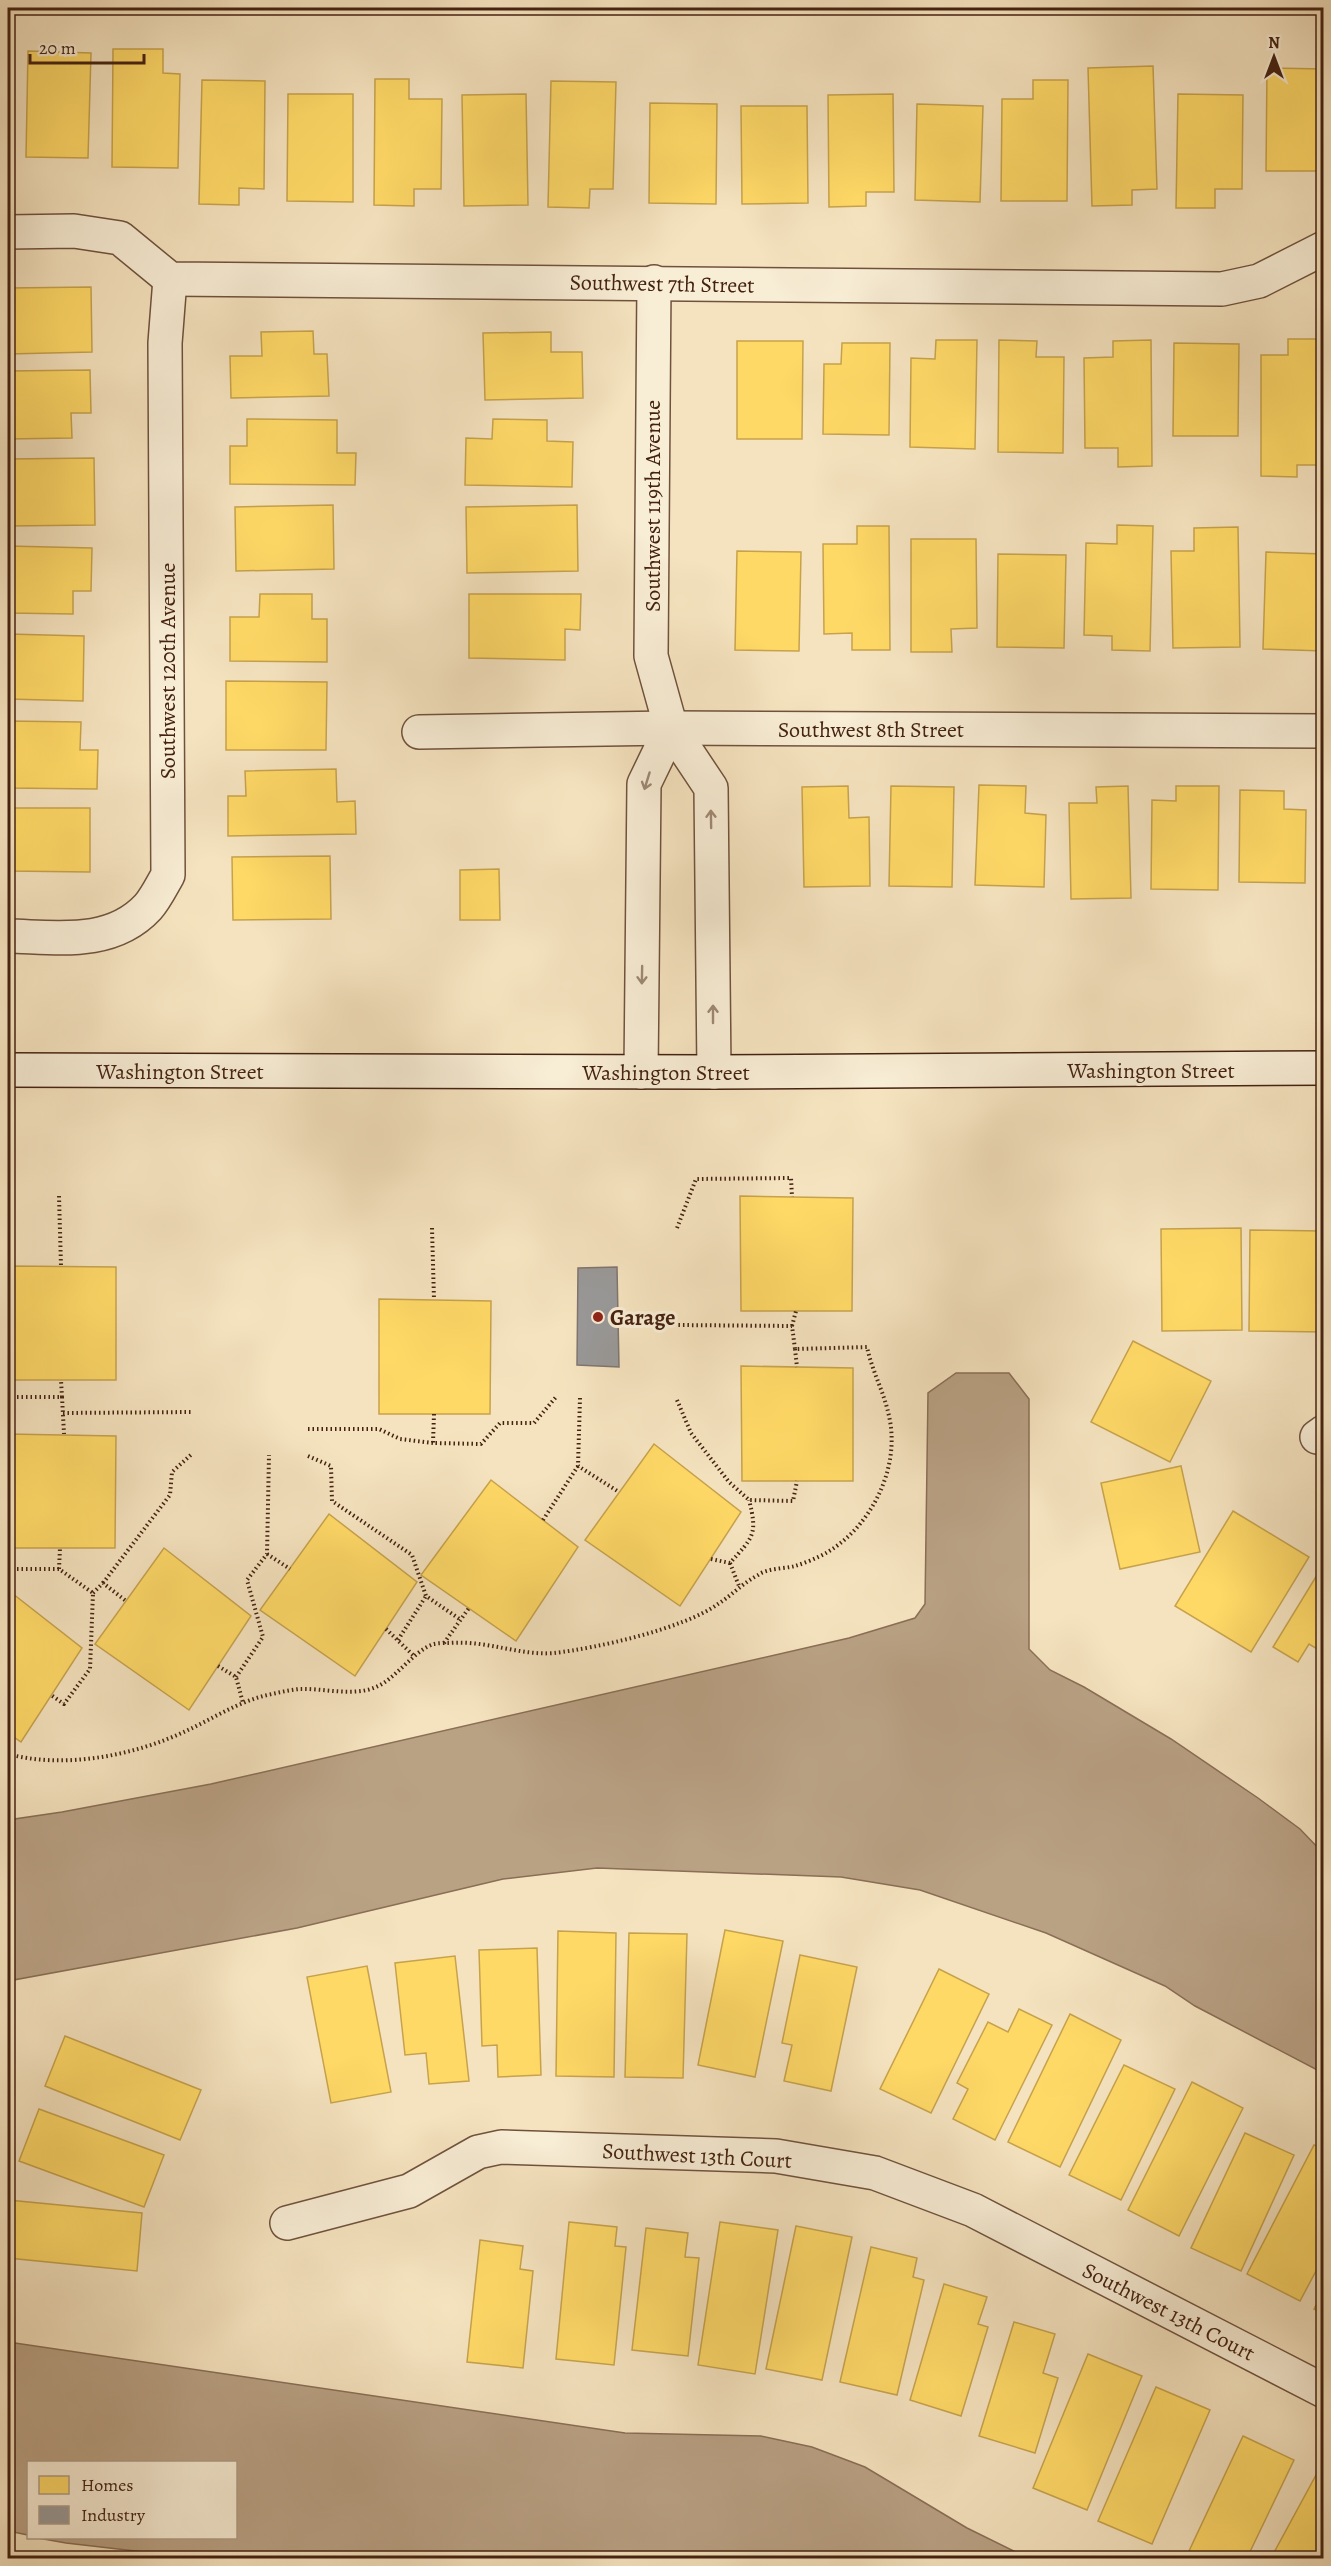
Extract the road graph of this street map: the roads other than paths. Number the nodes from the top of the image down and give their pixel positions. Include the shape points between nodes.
1 (8, 232) edge
2 (1323, 248) edge
3 (170, 279) junction
4 (654, 282) junction
5 (671, 728) junction
6 (1323, 731) edge
7 (419, 732) dead end
8 (8, 936) edge
9 (1323, 1068) edge
10 (8, 1070) edge
11 (640, 1072) junction
12 (714, 1072) junction
13 (286, 2223) dead end
14 (1323, 2391) edge

1 - 3 street via 74,231 120,238
2 - 4 street, Southwest 7th Street via 1258,281 1222,289
3 - 4 street, Southwest 7th Street
3 - 8 street, Southwest 120th Avenue via 165,343 168,875 149,907 123,928 89,938
4 - 5 street, Southwest 119th Avenue via 651,656
5 - 6 street, Southwest 8th Street
5 - 7 street, Southwest 8th Street
5 -> 11 street via 645,784
12 -> 5 street, Southwest 119th Avenue via 711,788
9 - 12 street, Washington Street
10 - 11 street, Washington Street
11 - 12 street, Washington Street
13 - 14 street, Southwest 13th Court via 409,2191 478,2152 501,2147 776,2156 875,2173 973,2210

